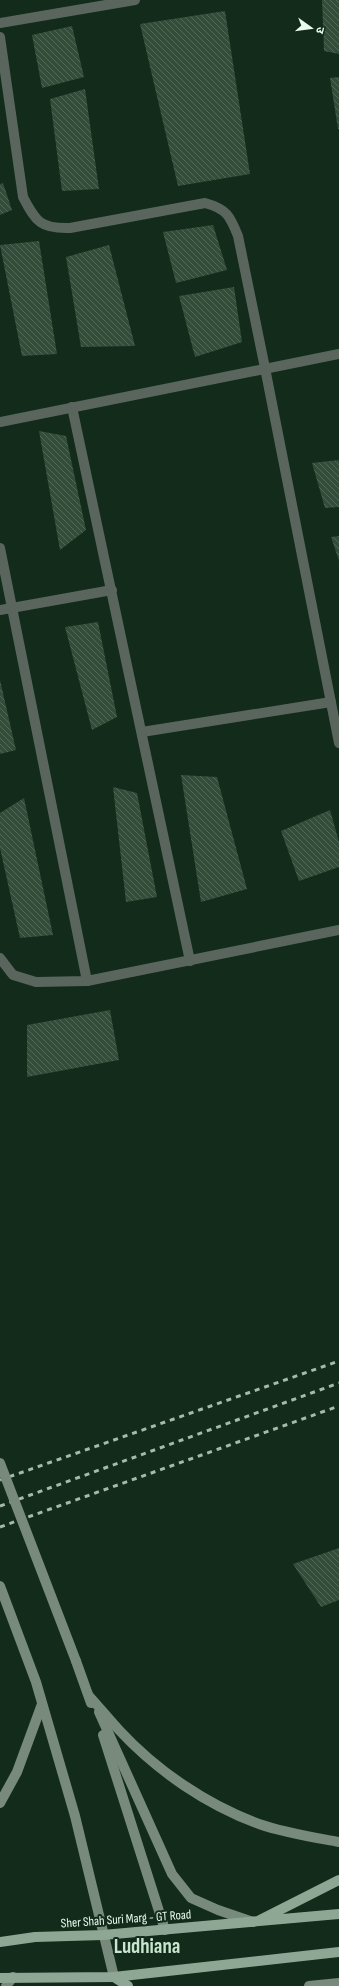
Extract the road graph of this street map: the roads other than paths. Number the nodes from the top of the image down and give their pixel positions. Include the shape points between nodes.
1 (134, 0) edge
2 (0, 23) edge
3 (0, 37) edge
4 (339, 354) edge
5 (265, 368) junction
6 (72, 407) junction
7 (0, 422) edge
8 (0, 548) edge
9 (112, 590) junction
10 (12, 608) junction
11 (0, 610) edge
12 (331, 702) junction
13 (142, 732) junction
14 (339, 743) edge
15 (339, 930) edge
16 (0, 958) edge
17 (190, 960) junction
18 (88, 981) junction
19 (0, 1463) edge
20 (0, 1586) edge
21 (91, 1699) junction
22 (42, 1704) junction
23 (0, 1803) edge
24 (339, 1842) edge
25 (339, 1880) edge
26 (339, 1914) edge
27 (255, 1922) junction
28 (165, 1930) junction
29 (103, 1935) junction
30 (0, 1942) edge
31 (339, 1952) edge
32 (13, 1977) junction
33 (114, 1977) junction
34 (0, 1978) edge
35 (339, 1983) edge
36 (6, 1986) edge
37 (128, 1986) edge
38 (309, 1986) edge

1 - 2 street
3 - 5 street via 23,197 32,214 42,224 53,229 194,204 218,206 231,219 238,236
4 - 5 street
5 - 6 street
5 - 12 street
6 - 7 street
6 - 9 street
8 - 10 street
9 - 10 street
9 - 13 street
10 - 11 street
10 - 18 street
12 - 13 street
12 - 14 street
13 - 17 street
15 - 17 street
16 - 18 street via 13,975 36,982
17 - 18 street
19 - 21 main road, bridge
20 - 22 main road
21 - 24 main road via 148,1757 177,1781 211,1802 260,1824
21 - 27 main road via 172,1874 191,1898
21 - 28 main road
22 - 23 main road via 17,1772
22 - 29 main road via 75,1816
25 - 27 main road
26 - 27 main road, Sher Shah Suri Marg - GT Road
27 - 28 main road, Sher Shah Suri Marg - GT Road
28 - 29 main road, Sher Shah Suri Marg - GT Road
29 - 30 main road, Sher Shah Suri Marg - GT Road
29 - 33 main road
31 - 33 main road
32 - 33 main road
32 - 34 main road
32 - 36 main road
33 - 37 main road
35 - 38 main road

